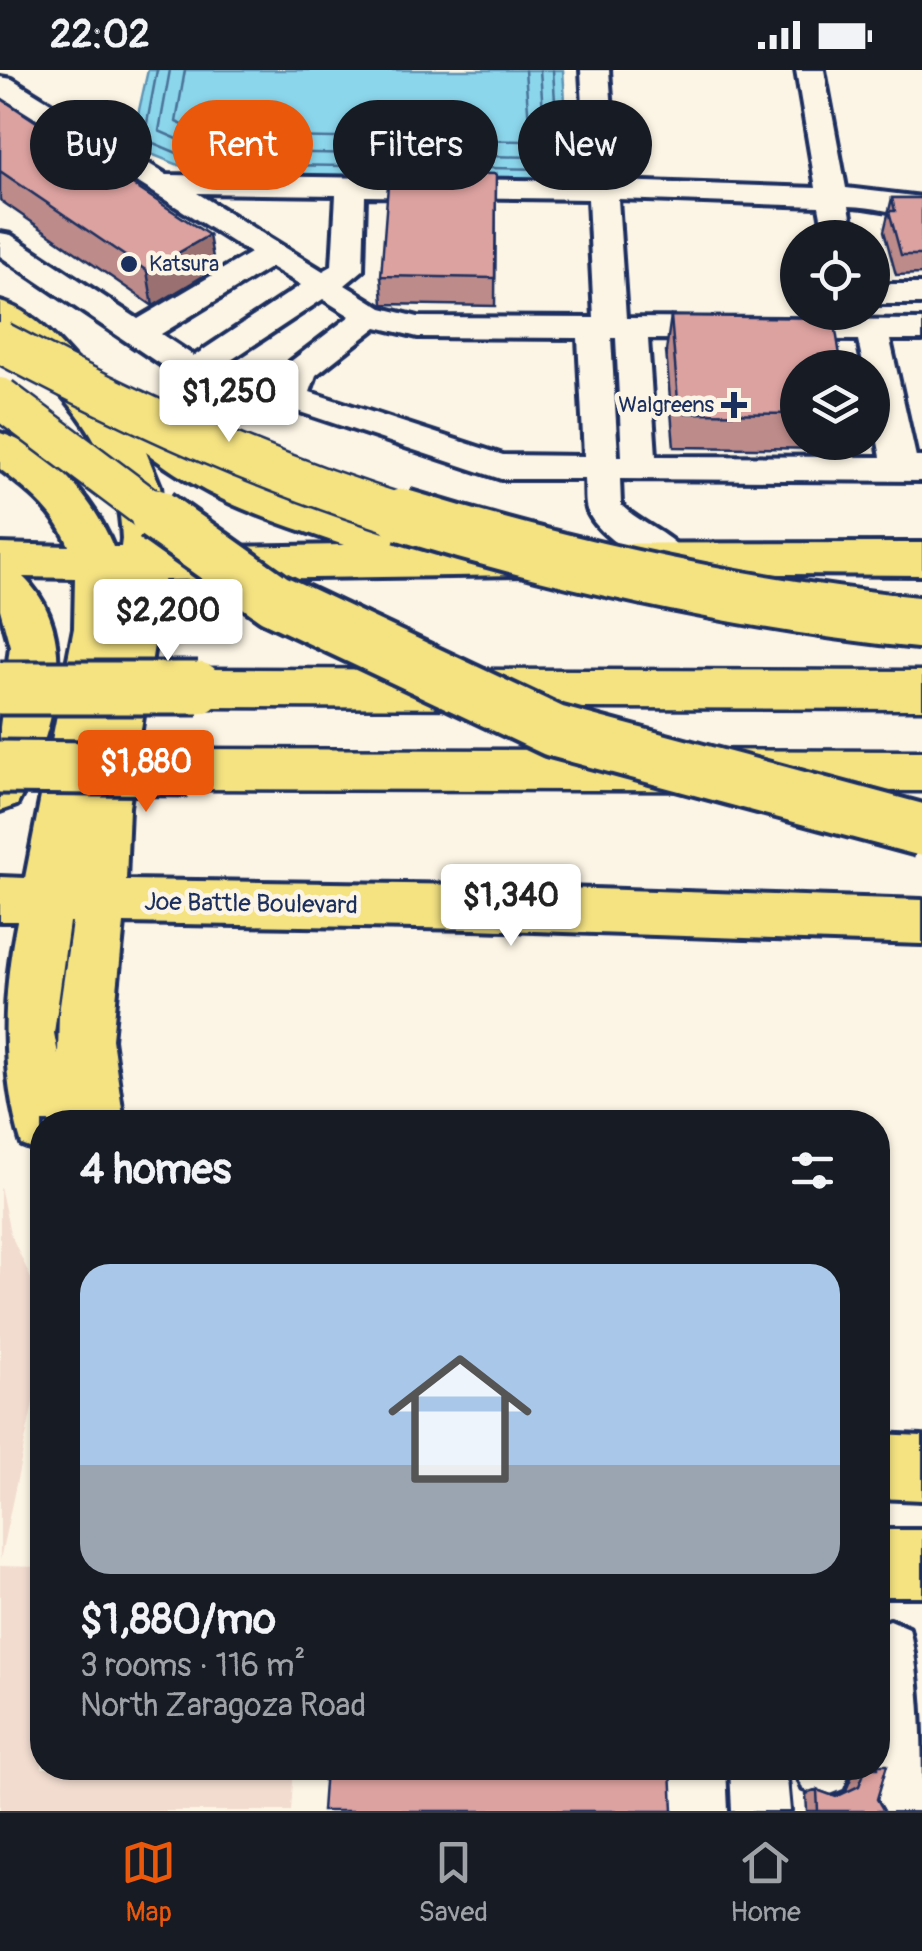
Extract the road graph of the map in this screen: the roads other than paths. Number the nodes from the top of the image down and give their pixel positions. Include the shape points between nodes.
1 (595, 70) edge
2 (810, 70) edge
3 (10, 80) edge
4 (597, 100) edge
5 (162, 184) junction
6 (333, 186) edge
7 (922, 188) edge
8 (352, 190) edge
9 (602, 190) joint
10 (833, 197) junction
11 (872, 197) junction
12 (922, 206) edge
13 (837, 220) edge
14 (0, 242) edge
15 (272, 253) junction
16 (325, 285) junction
17 (890, 294) edge
18 (922, 294) edge
19 (371, 315) junction
20 (7, 329) edge
21 (890, 329) edge
22 (782, 330) edge
23 (857, 330) edge
24 (864, 330) edge
25 (922, 330) edge
26 (617, 332) junction
27 (138, 334) junction
28 (757, 344) junction
29 (691, 347) junction
30 (197, 373) junction
31 (291, 397) junction
32 (0, 398) edge
33 (0, 448) edge
34 (600, 468) junction
35 (640, 468) junction
36 (911, 469) edge
37 (669, 557) junction
38 (438, 558) junction
39 (917, 559) edge
40 (0, 560) edge
41 (120, 564) junction
42 (0, 582) edge
43 (922, 622) edge
44 (0, 688) edge
45 (922, 690) edge
46 (0, 767) edge
47 (922, 771) edge
48 (0, 791) edge
49 (922, 830) edge
50 (22, 900) edge
51 (100, 901) junction
52 (922, 922) edge
53 (0, 1020) edge
54 (36, 1110) edge
55 (39, 1110) edge
56 (92, 1110) edge
57 (890, 1467) edge
58 (922, 1468) edge
59 (890, 1563) edge
60 (922, 1563) edge
61 (896, 1647) edge
62 (759, 1780) edge
63 (908, 1793) edge
64 (761, 1811) edge

1 - 4 lane
2 - 10 lane
3 - 5 lane
5 - 6 lane
5 - 15 lane
7 - 11 lane via 888,188
8 - 16 lane via 347,270
9 - 10 lane
9 - 26 lane
10 - 11 lane
10 - 13 lane
11 - 12 lane via 893,206
14 - 27 lane
15 - 16 lane
15 - 27 lane
16 - 19 lane
16 - 30 lane
17 - 18 lane
19 - 26 lane via 418,327
19 - 31 lane via 302,370
20 - 38 main road via 161,444 248,497
20 - 41 main road via 100,418 130,462 143,523
20 - 43 highway, bridge via 72,383 241,460 452,533 656,582
21 - 25 lane
22 - 26 lane
23 - 28 lane
24 - 36 lane
26 - 29 lane
26 - 34 lane
26 - 35 lane
27 - 30 lane
28 - 29 lane
28 - 29 lane via 704,339
30 - 31 lane
31 - 34 lane via 501,467
32 - 49 highway, bridge via 274,599 554,731
33 - 41 main road via 49,484
34 - 35 lane
34 - 37 lane via 604,509
35 - 36 lane
37 - 38 main road
37 - 39 main road
38 - 41 main road
40 - 41 main road
41 - 50 main road
41 - 51 main road
42 - 48 main road via 22,605 36,653 11,772
44 - 45 highway, bridge
46 - 47 highway, bridge
50 - 51 main road, Joe Battle Boulevard
50 - 55 main road
51 - 52 main road, Joe Battle Boulevard
51 - 56 main road via 83,1018
53 - 54 main road
57 - 58 main road
59 - 60 main road
61 - 63 lane
62 - 64 lane

